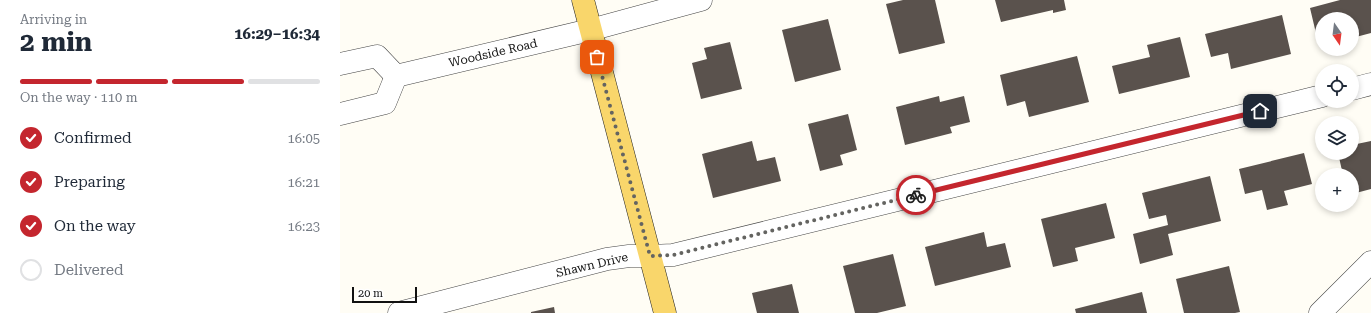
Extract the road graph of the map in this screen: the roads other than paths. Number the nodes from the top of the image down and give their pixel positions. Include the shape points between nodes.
1 (583, 0) edge
2 (701, 0) edge
3 (590, 30) junction
4 (340, 64) edge
5 (396, 76) junction
6 (1371, 84) edge
7 (1359, 87) edge
8 (1315, 98) edge
9 (340, 114) edge
10 (650, 256) junction
11 (1371, 262) edge
12 (399, 313) edge
13 (665, 313) edge
14 (1320, 313) edge

1 - 3 main road
2 - 3 street, Woodside Road
3 - 5 street, Woodside Road
3 - 10 main road
4 - 5 street via 376,56
5 - 9 street via 385,103
6 - 7 street
8 - 10 street, Shawn Drive via 673,255
10 - 12 street, Shawn Drive via 607,260
10 - 13 main road
11 - 14 street

